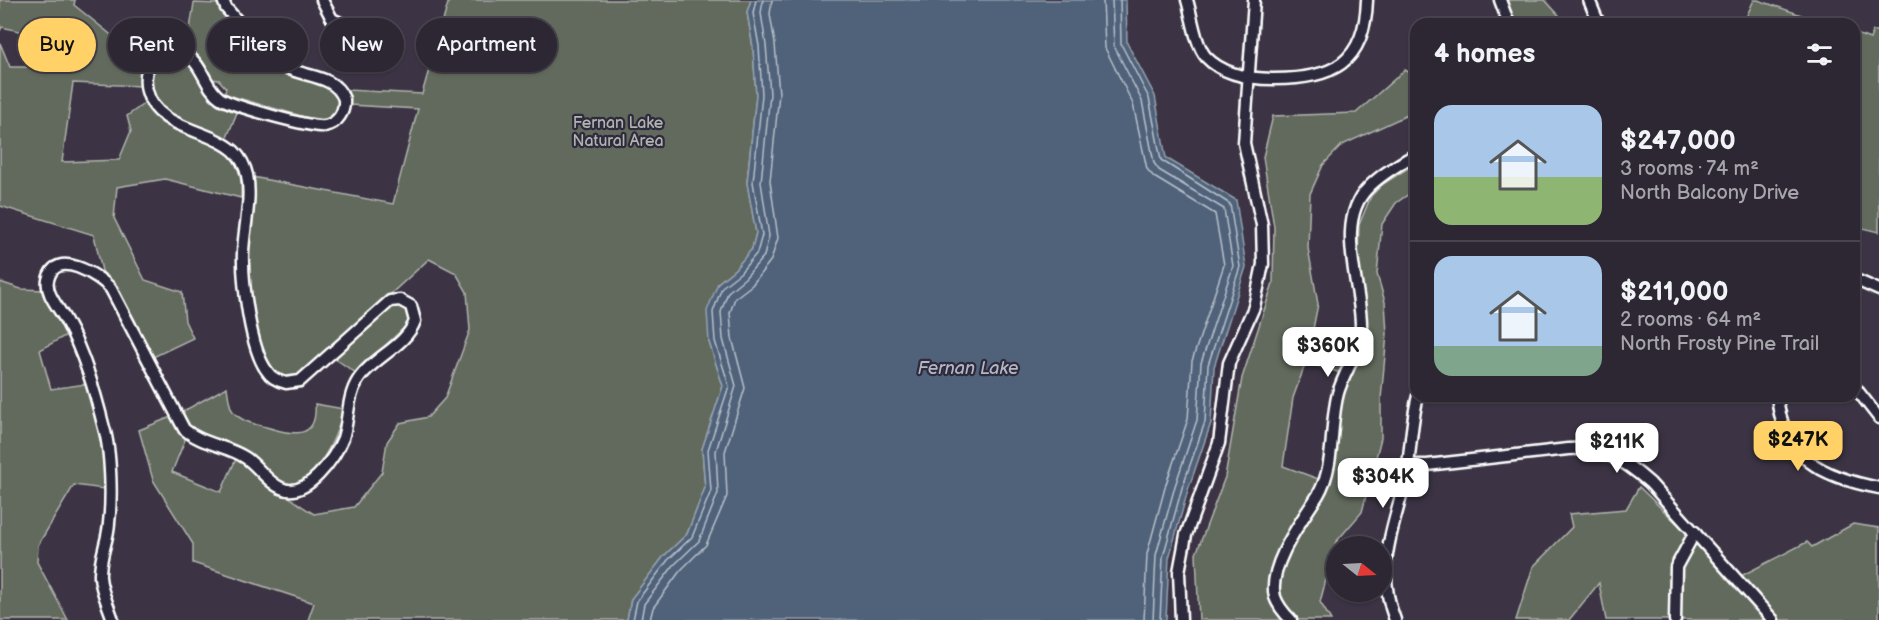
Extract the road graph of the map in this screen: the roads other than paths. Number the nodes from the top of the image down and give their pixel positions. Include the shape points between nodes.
1 (223, 0) edge
2 (322, 0) edge
3 (1188, 0) edge
4 (1254, 0) edge
5 (1367, 0) edge
6 (1500, 0) edge
7 (1589, 0) edge
8 (331, 18) edge
9 (1507, 18) edge
10 (1596, 18) edge
11 (1248, 79) junction
12 (1410, 158) edge
13 (1860, 282) edge
14 (1879, 290) edge
15 (1860, 394) edge
16 (1417, 402) edge
17 (1778, 402) edge
18 (1879, 418) edge
19 (1408, 465) junction
20 (1879, 488) edge
21 (1695, 532) junction
22 (113, 620) edge
23 (1180, 620) edge
24 (1291, 620) edge
25 (1395, 620) edge
26 (1675, 620) edge
27 (1773, 620) edge

1 - 22 street via 277,62 331,82 344,99 338,119 320,126 225,100 211,90 198,66 183,54 169,53 156,58 146,74 146,90 158,111 229,147 243,164 247,179 245,290 267,372 286,383 300,381 390,301 400,300 411,306 415,321 406,335 358,379 342,440 327,463 303,488 290,491 272,483 246,458 200,440 184,429 111,288 93,272 80,267 55,270 48,278 48,287 75,338 107,438 109,523 100,580
2 - 8 street
3 - 11 street via 1204,55
4 - 11 street
5 - 11 street via 1359,43 1335,69 1302,79
6 - 9 street
7 - 10 street
11 - 23 street via 1244,143 1262,225 1263,264 1254,307 1229,363 1219,443 1186,535 1179,572
12 - 24 street via 1368,188 1355,214 1352,239 1361,335 1338,395 1324,484 1292,537 1276,573 1275,597
13 - 14 street
15 - 18 street
16 - 19 street
17 - 20 street via 1786,432 1808,461 1840,479
19 - 21 street via 1589,448 1611,453 1631,466
19 - 25 street via 1385,555 1384,579
21 - 26 street via 1676,567
21 - 27 street

